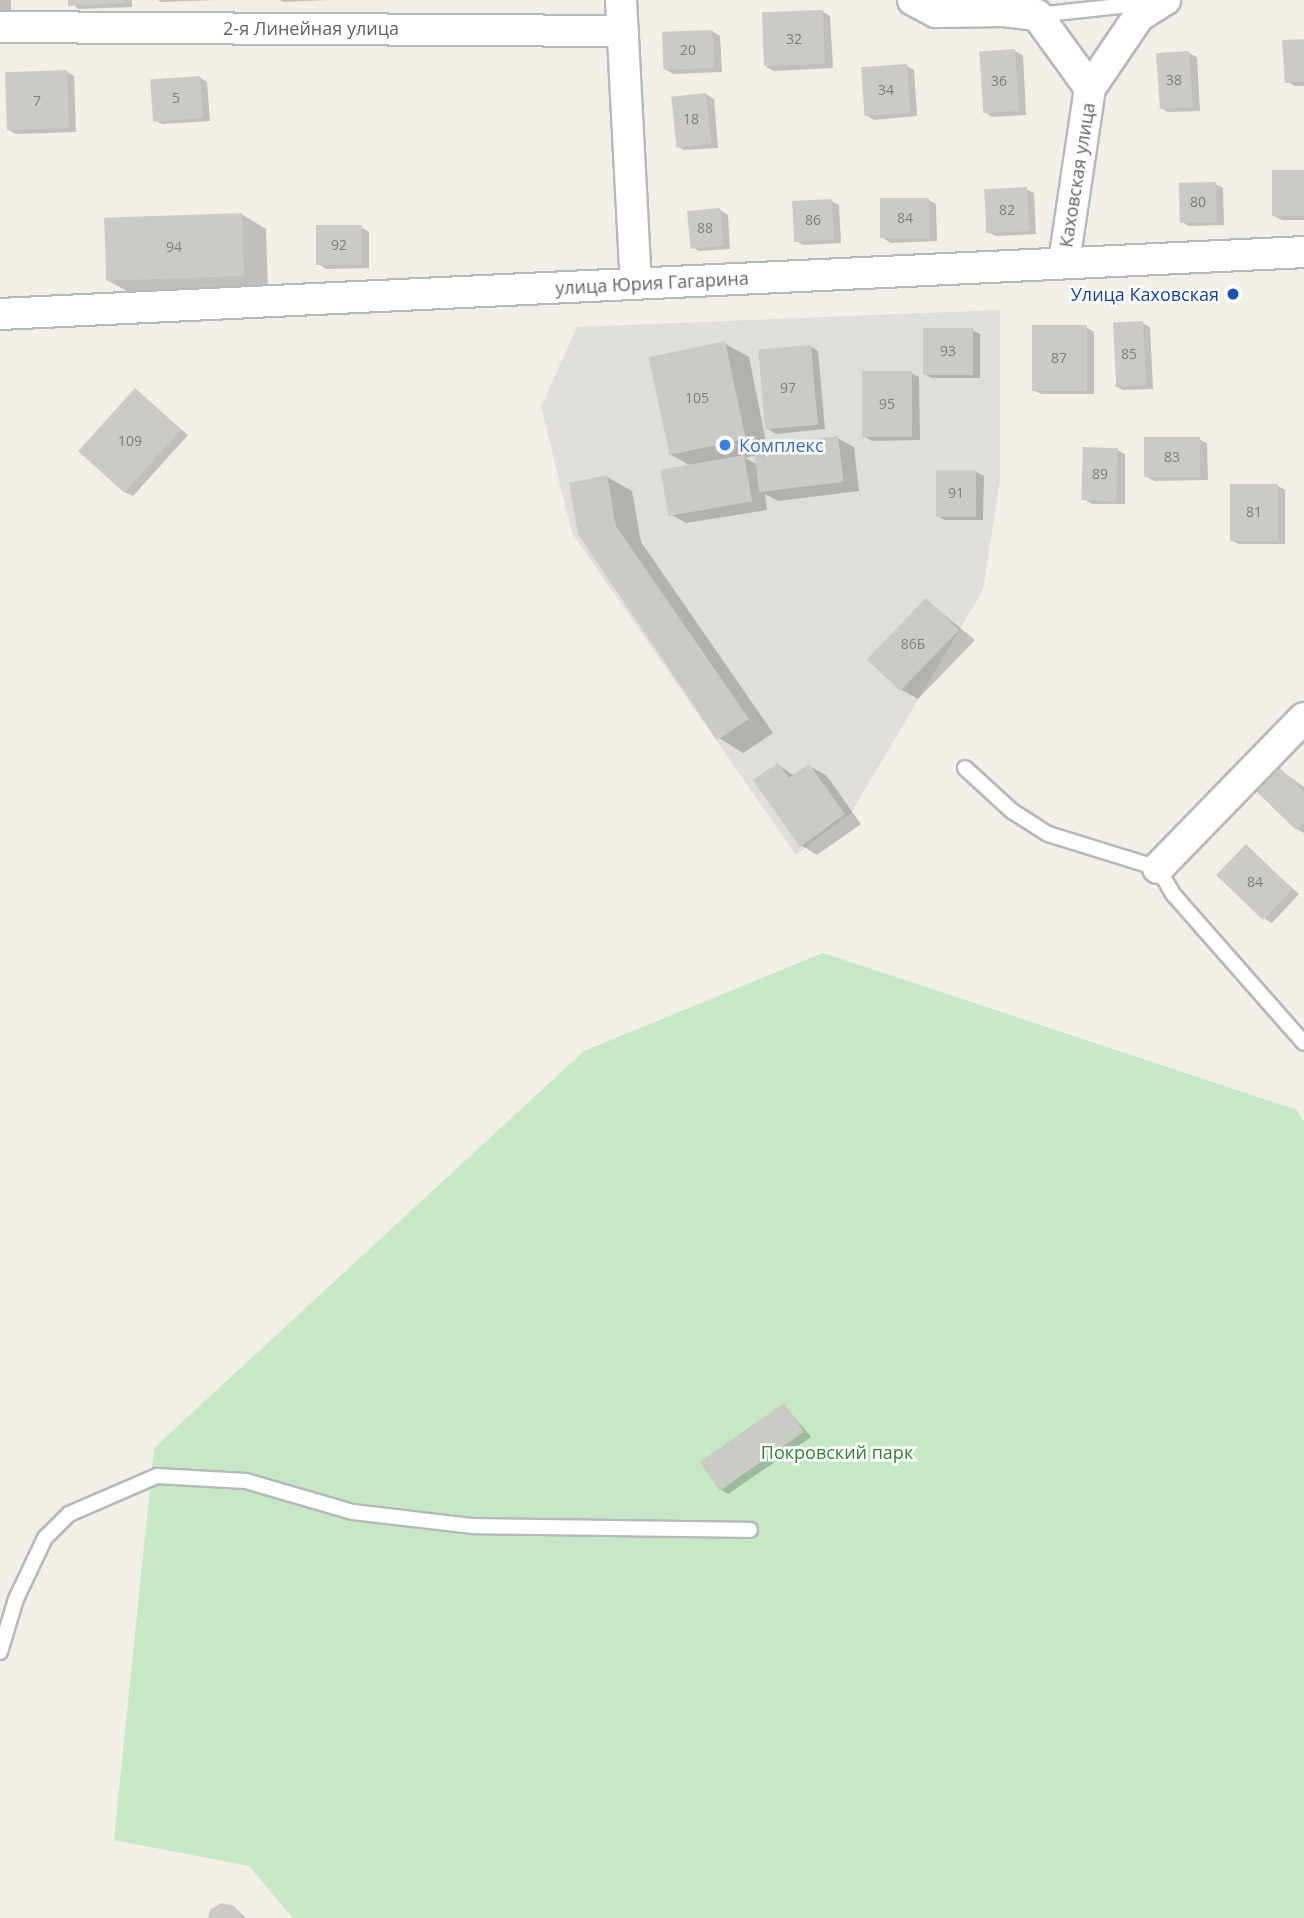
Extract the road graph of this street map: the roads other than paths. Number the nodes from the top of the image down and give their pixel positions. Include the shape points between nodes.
1 (621, 0) edge
2 (914, 0) edge
3 (1165, 0) edge
4 (1174, 0) edge
5 (1037, 15) junction
6 (11, 18) edge
7 (623, 31) junction
8 (1090, 88) junction
9 (1304, 252) edge
10 (1064, 263) junction
11 (636, 284) junction
12 (0, 314) edge
13 (1304, 718) edge
14 (965, 768) dead end
15 (1158, 868) junction
16 (1304, 1043) edge
17 (750, 1530) dead end
18 (0, 1652) edge

1 - 7 street
2 - 5 street via 936,12
3 - 4 street, Каховская улица
3 - 5 lane
3 - 8 street, Каховская улица via 1139,16
5 - 8 street, Каховская улица
6 - 7 street, 2-я Линейная улица
7 - 11 street
8 - 10 street, Каховская улица
9 - 10 street, улица Юрия Гагарина
10 - 11 street, улица Юрия Гагарина
11 - 12 street, улица Юрия Гагарина
13 - 15 street
14 - 15 lane via 1012,811 1048,834
15 - 16 lane via 1173,894
17 - 18 lane via 474,1526 353,1512 246,1482 157,1476 69,1514 45,1538 16,1599

